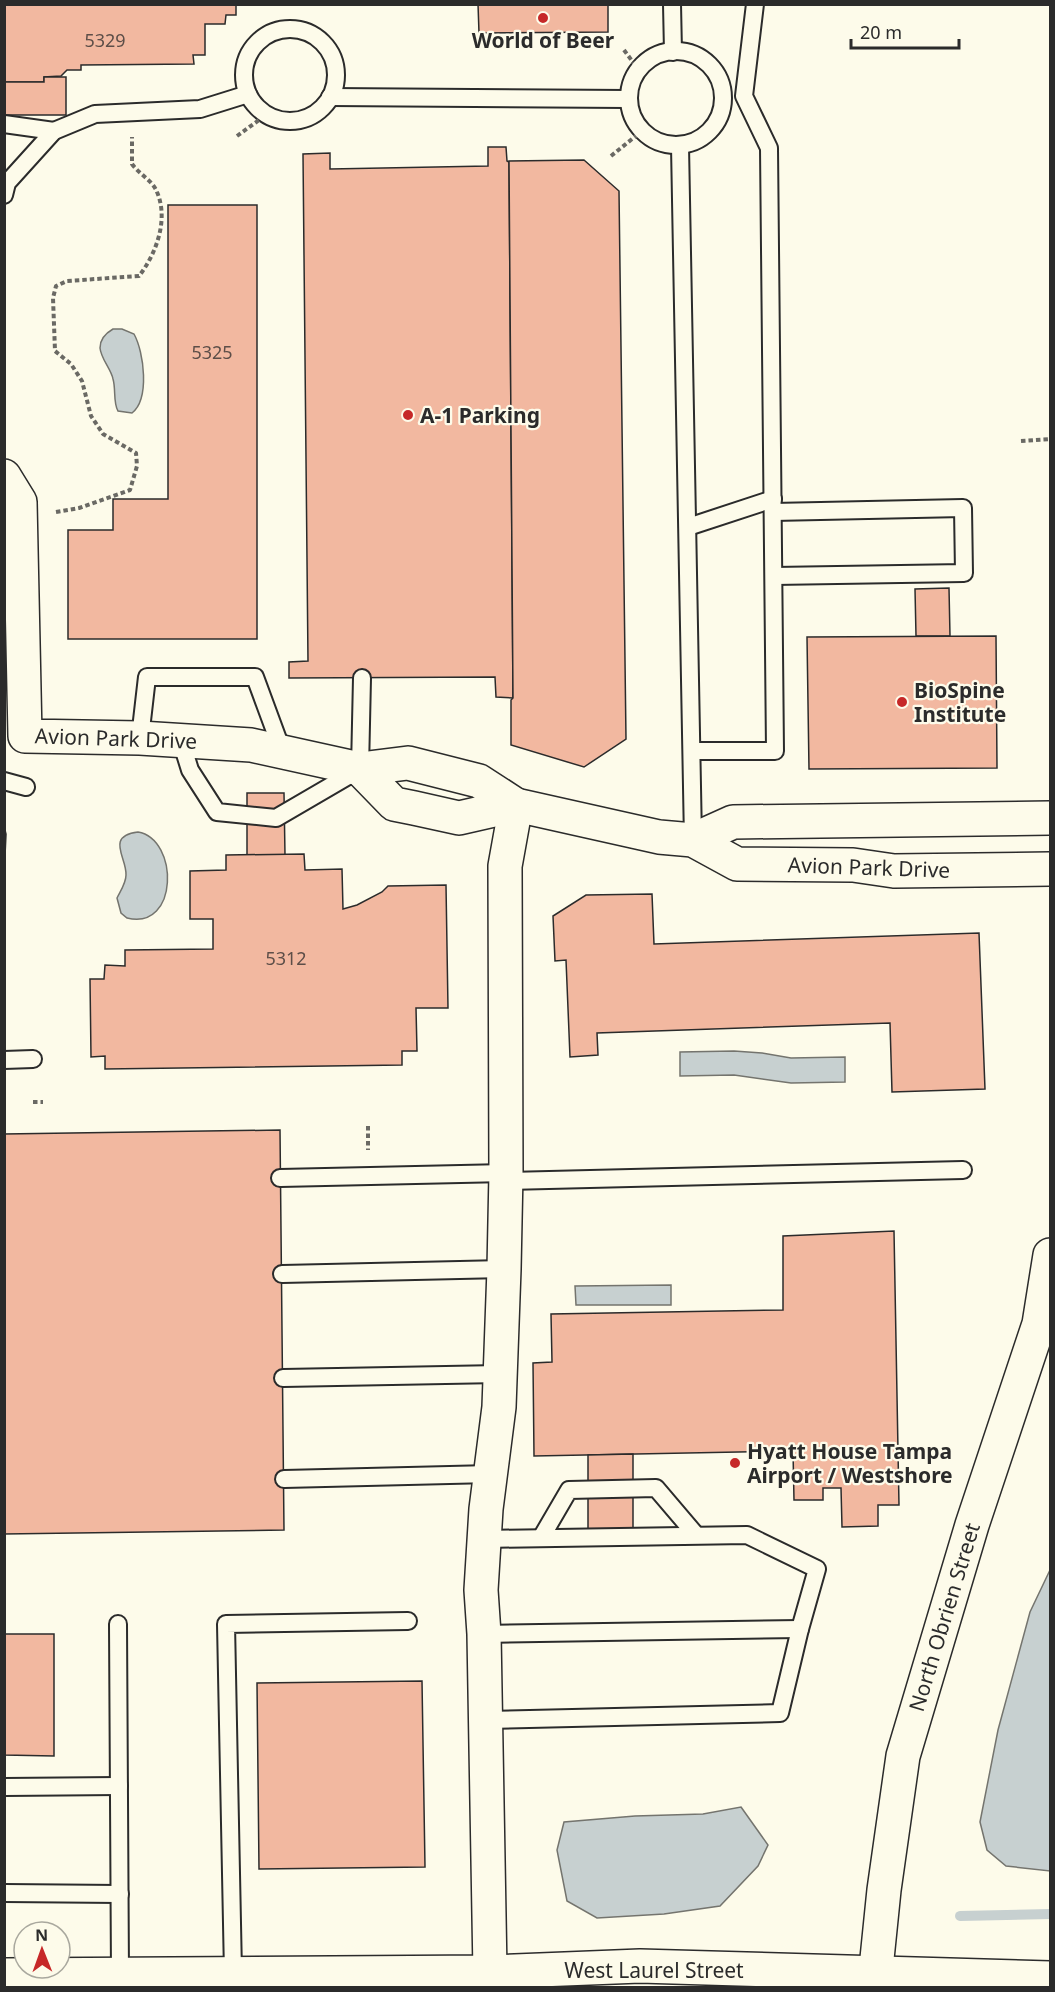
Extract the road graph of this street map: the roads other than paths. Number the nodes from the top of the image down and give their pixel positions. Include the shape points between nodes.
1 (672, 4) edge
2 (755, 4) edge
3 (673, 52) junction
4 (248, 94) junction
5 (723, 96) junction
6 (744, 96) junction
7 (330, 97) junction
8 (628, 99) junction
9 (4, 124) edge
10 (54, 131) junction
11 (680, 146) junction
12 (4, 195) edge
13 (4, 476) edge
14 (773, 505) junction
15 (688, 527) junction
16 (774, 576) junction
17 (362, 678) dead end
18 (14, 684) edge
19 (140, 738) junction
20 (182, 741) junction
21 (692, 751) junction
22 (283, 753) junction
23 (360, 769) junction
24 (4, 781) edge
25 (26, 787) dead end
26 (516, 805) junction
27 (1050, 818) edge
28 (693, 840) junction
29 (1050, 869) edge
30 (4, 1059) edge
31 (33, 1059) dead end
32 (963, 1170) dead end
33 (506, 1177) junction
34 (280, 1178) dead end
35 (1050, 1255) edge
36 (504, 1269) junction
37 (282, 1274) dead end
38 (500, 1374) junction
39 (283, 1378) dead end
40 (491, 1474) junction
41 (284, 1479) dead end
42 (696, 1535) junction
43 (541, 1538) junction
44 (485, 1539) junction
45 (408, 1621) dead end
46 (118, 1624) dead end
47 (800, 1629) junction
48 (484, 1634) junction
49 (486, 1720) junction
50 (119, 1786) junction
51 (4, 1787) edge
52 (4, 1893) edge
53 (120, 1894) junction
54 (490, 1972) junction
55 (233, 1973) junction
56 (120, 1974) junction
57 (4, 1975) edge
58 (1050, 1978) edge
59 (874, 1981) edge

1 - 3 lane
2 - 6 lane
3 - 5 lane via 695,55 708,64 718,76
3 - 8 lane via 650,58 638,69 630,83
4 - 7 lane via 267,115 295,121 309,117
4 - 7 lane via 244,64 251,50 261,38 291,29 307,32 330,52 335,82
4 - 10 lane via 200,109 95,114
5 - 6 lane
5 - 11 lane via 718,121 708,133
6 - 14 lane via 769,148
7 - 8 lane
8 - 11 lane via 631,114 642,131 665,145
9 - 10 lane
10 - 12 lane via 7,183
11 - 15 lane
13 - 18 street, Avion Park Drive via 20,502
14 - 15 lane
14 - 16 lane
14 - 16 lane via 963,508 964,573
15 - 21 lane
16 - 21 lane via 776,751
17 - 23 lane
18 - 19 street, Avion Park Drive via 25,736
19 - 20 street, Avion Park Drive
19 - 22 lane via 147,677 255,677
20 - 22 street, Avion Park Drive via 251,745
20 - 23 lane via 190,770 217,812 276,818
21 - 28 lane
22 - 23 street, Avion Park Drive
23 - 26 street, Avion Park Drive via 408,763 479,781
23 - 26 street, Avion Park Drive via 394,804 459,818
24 - 25 lane
26 - 28 street, Avion Park Drive via 659,837
26 - 33 street via 505,866
27 - 28 street, Avion Park Drive via 733,822
28 - 29 street, Avion Park Drive via 737,864 853,865 894,871
30 - 31 lane
32 - 33 lane
33 - 34 lane
33 - 36 street
35 - 59 street, North Obrien Street via 1039,1324 972,1525 903,1756
36 - 37 lane
36 - 38 street
38 - 39 lane
38 - 40 street
40 - 41 lane
40 - 44 street
42 - 43 lane
42 - 43 lane via 656,1488 569,1490
42 - 47 lane via 747,1535 817,1569
43 - 44 lane
44 - 48 street via 481,1590
45 - 55 lane via 226,1624
46 - 50 lane
47 - 48 lane
47 - 49 lane via 780,1713
48 - 49 street
49 - 54 street
50 - 51 lane
50 - 53 lane
52 - 53 lane
53 - 56 lane
54 - 55 street, West Laurel Street
54 - 59 street, West Laurel Street via 640,1966
55 - 56 street, West Laurel Street
56 - 57 street, West Laurel Street
58 - 59 street, West Laurel Street

